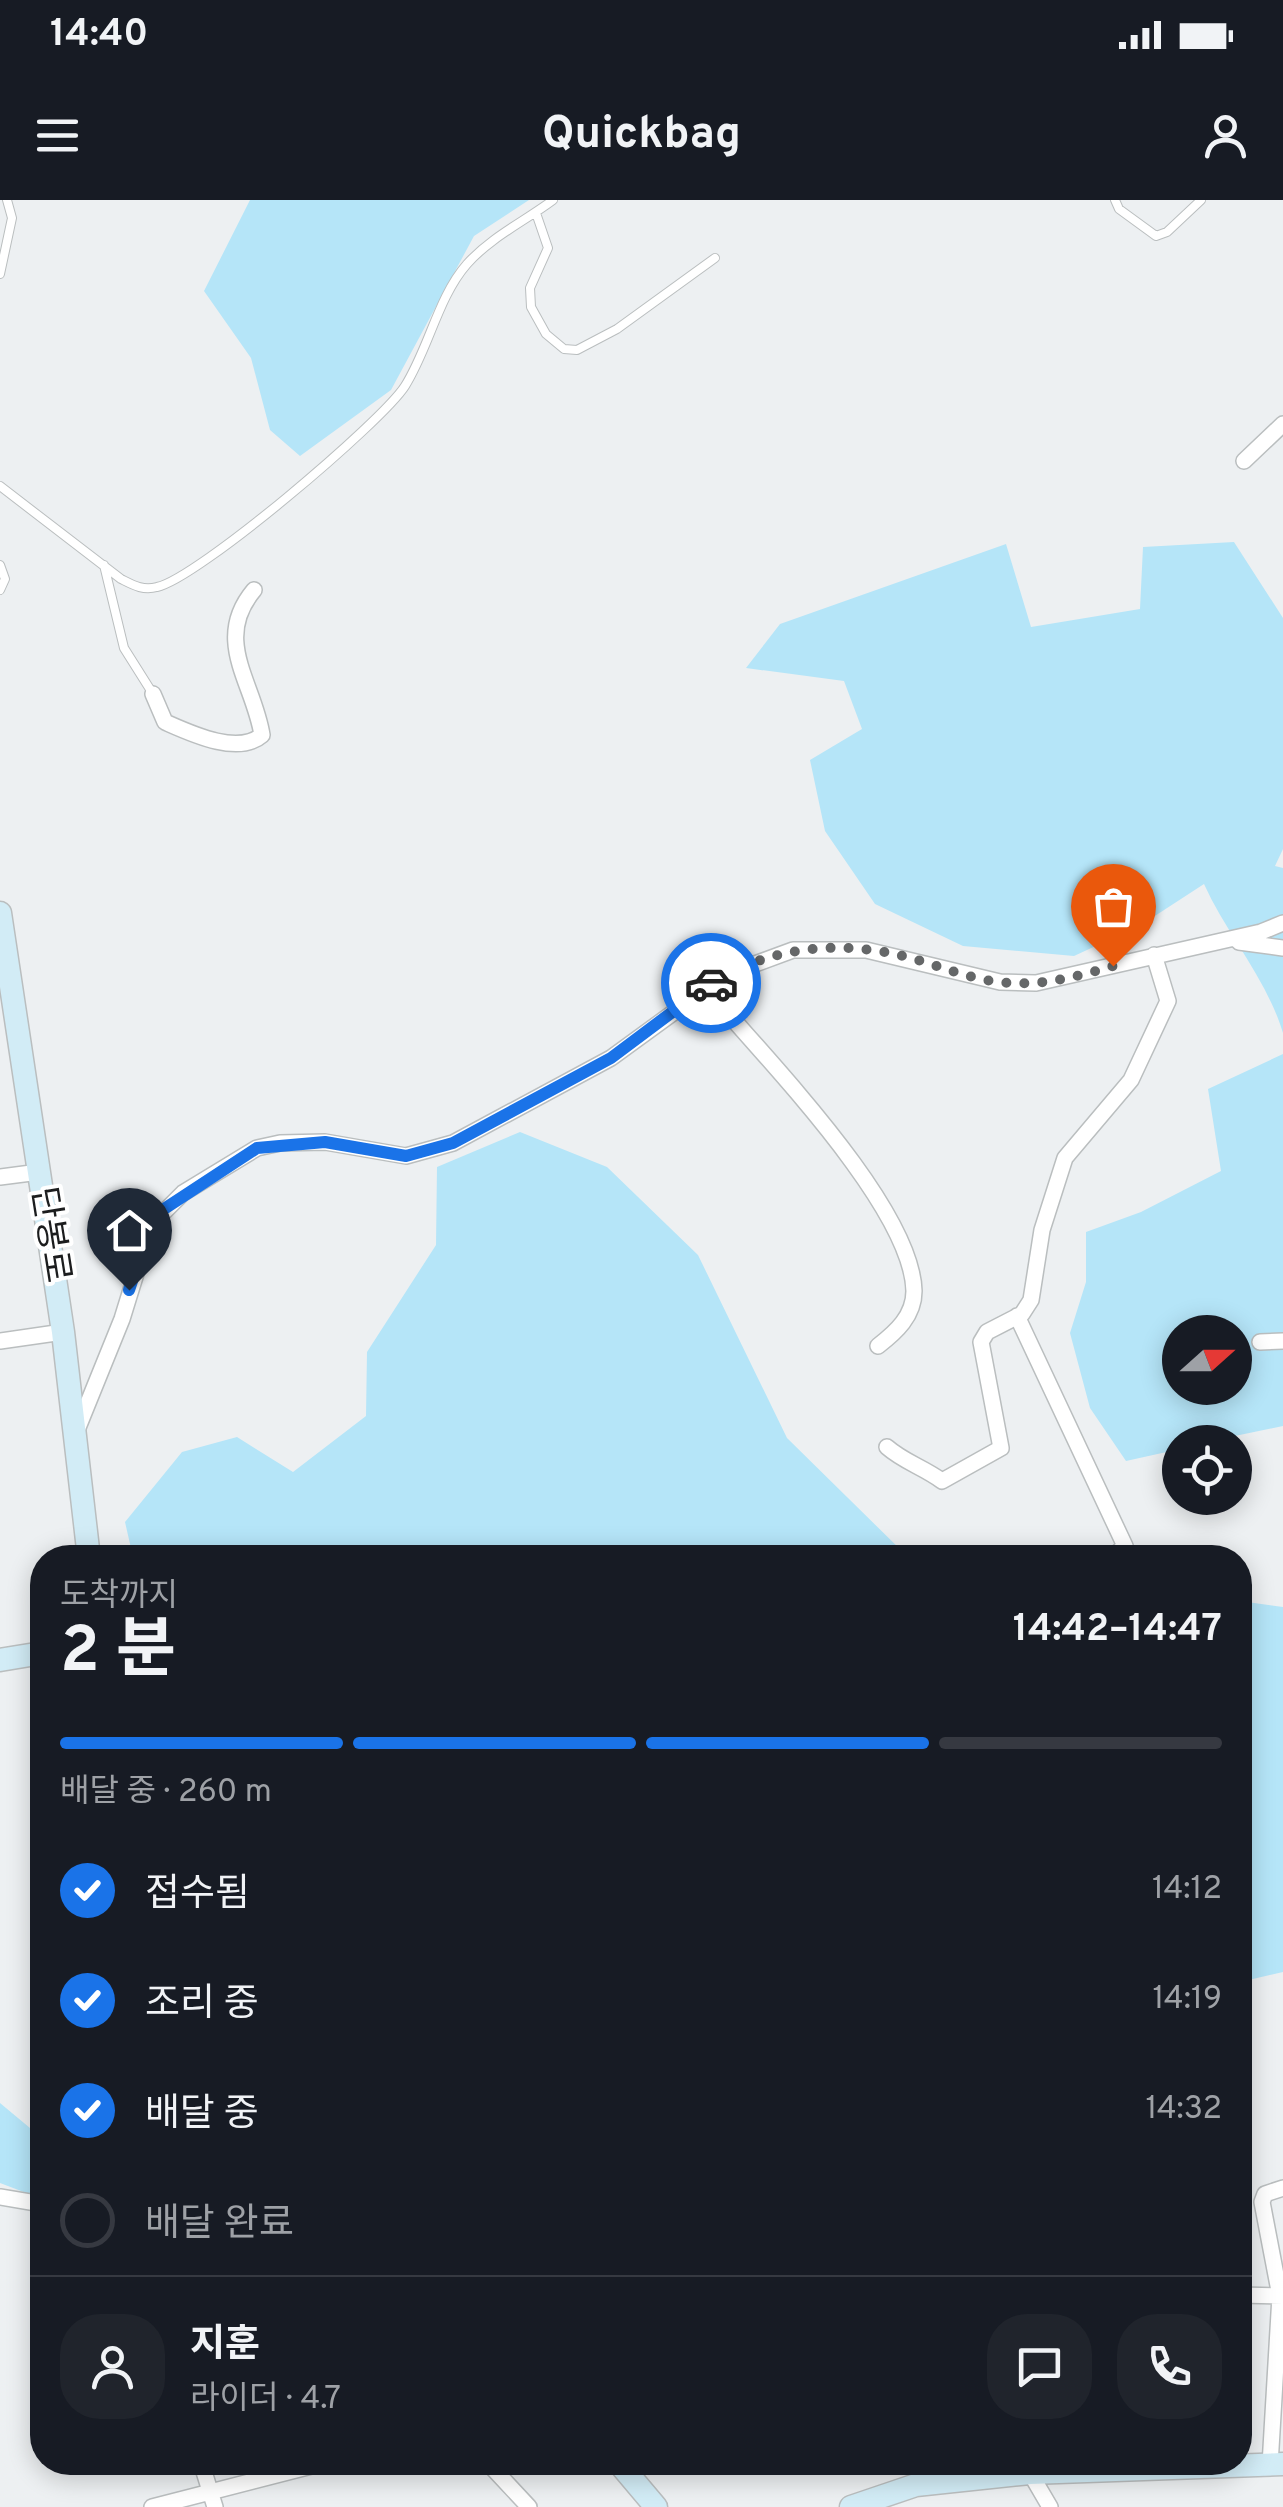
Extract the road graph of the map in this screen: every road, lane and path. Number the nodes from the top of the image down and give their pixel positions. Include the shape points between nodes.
1 (7, 200) edge
2 (553, 200) edge
3 (1115, 200) edge
4 (1201, 200) edge
5 (536, 213) junction
6 (715, 258) dead end
7 (0, 274) edge
8 (1283, 424) edge
9 (1244, 461) dead end
10 (0, 486) edge
11 (0, 565) edge
12 (104, 566) junction
13 (0, 590) edge
14 (254, 590) dead end
15 (153, 694) joint
16 (0, 913) edge
17 (1283, 923) edge
18 (1224, 941) junction
19 (1283, 948) edge
20 (1154, 955) junction
21 (705, 987) junction
22 (40, 1172) junction
23 (0, 1177) edge
24 (1018, 1316) junction
25 (64, 1332) junction
26 (1283, 1340) edge
27 (0, 1341) edge
28 (1260, 1342) dead end
29 (878, 1346) dead end
30 (75, 1433) junction
31 (887, 1447) dead end
32 (88, 1545) edge
33 (1125, 1545) edge
34 (30, 1655) edge
35 (0, 1660) edge
36 (1283, 2188) edge
37 (0, 2197) edge
38 (30, 2202) edge
39 (1252, 2296) edge
40 (1282, 2296) edge
41 (1276, 2464) edge
42 (205, 2475) edge
43 (289, 2475) edge
44 (499, 2475) edge
45 (629, 2475) edge
46 (981, 2475) edge
47 (1031, 2475) edge
48 (213, 2500) edge
49 (152, 2507) edge
50 (528, 2507) edge
51 (656, 2507) edge
52 (851, 2507) edge
53 (1050, 2507) edge

1 - 7 lane via 12,218
2 - 5 lane
3 - 4 lane via 1156,236
5 - 6 lane via 548,248 530,288 531,306 546,334 564,349 577,350 617,329
5 - 12 lane via 466,265 402,390 236,538 159,587 140,588
8 - 9 street
10 - 12 lane
11 - 13 lane
12 - 15 lane via 124,648
14 - 15 street via 237,611 236,632 243,681 262,736 238,743 187,732 165,722
16 - 22 street, 단봉로
17 - 18 street
18 - 19 street
18 - 20 street
20 - 21 street via 1036,983 1000,982 893,954 818,947 760,958
20 - 24 street via 1168,1001 1131,1080 1066,1158 1042,1230 1031,1300
21 - 29 street via 878,1193 907,1254 914,1294 903,1327
21 - 30 street via 611,1058 453,1143 406,1156 325,1142 280,1143 257,1148 183,1194 151,1225 122,1319
22 - 23 street
22 - 25 street, 단봉로
24 - 31 street via 981,1342 1001,1448 942,1480
24 - 33 street
25 - 27 street
25 - 30 street, 단봉로
26 - 28 street
30 - 32 street, 단봉로
34 - 35 street
36 - 40 street via 1262,2202
37 - 38 street
39 - 40 street
40 - 41 street
42 - 48 street
43 - 48 street
44 - 50 street
45 - 51 street
46 - 52 street via 916,2485
47 - 53 street
48 - 49 street

